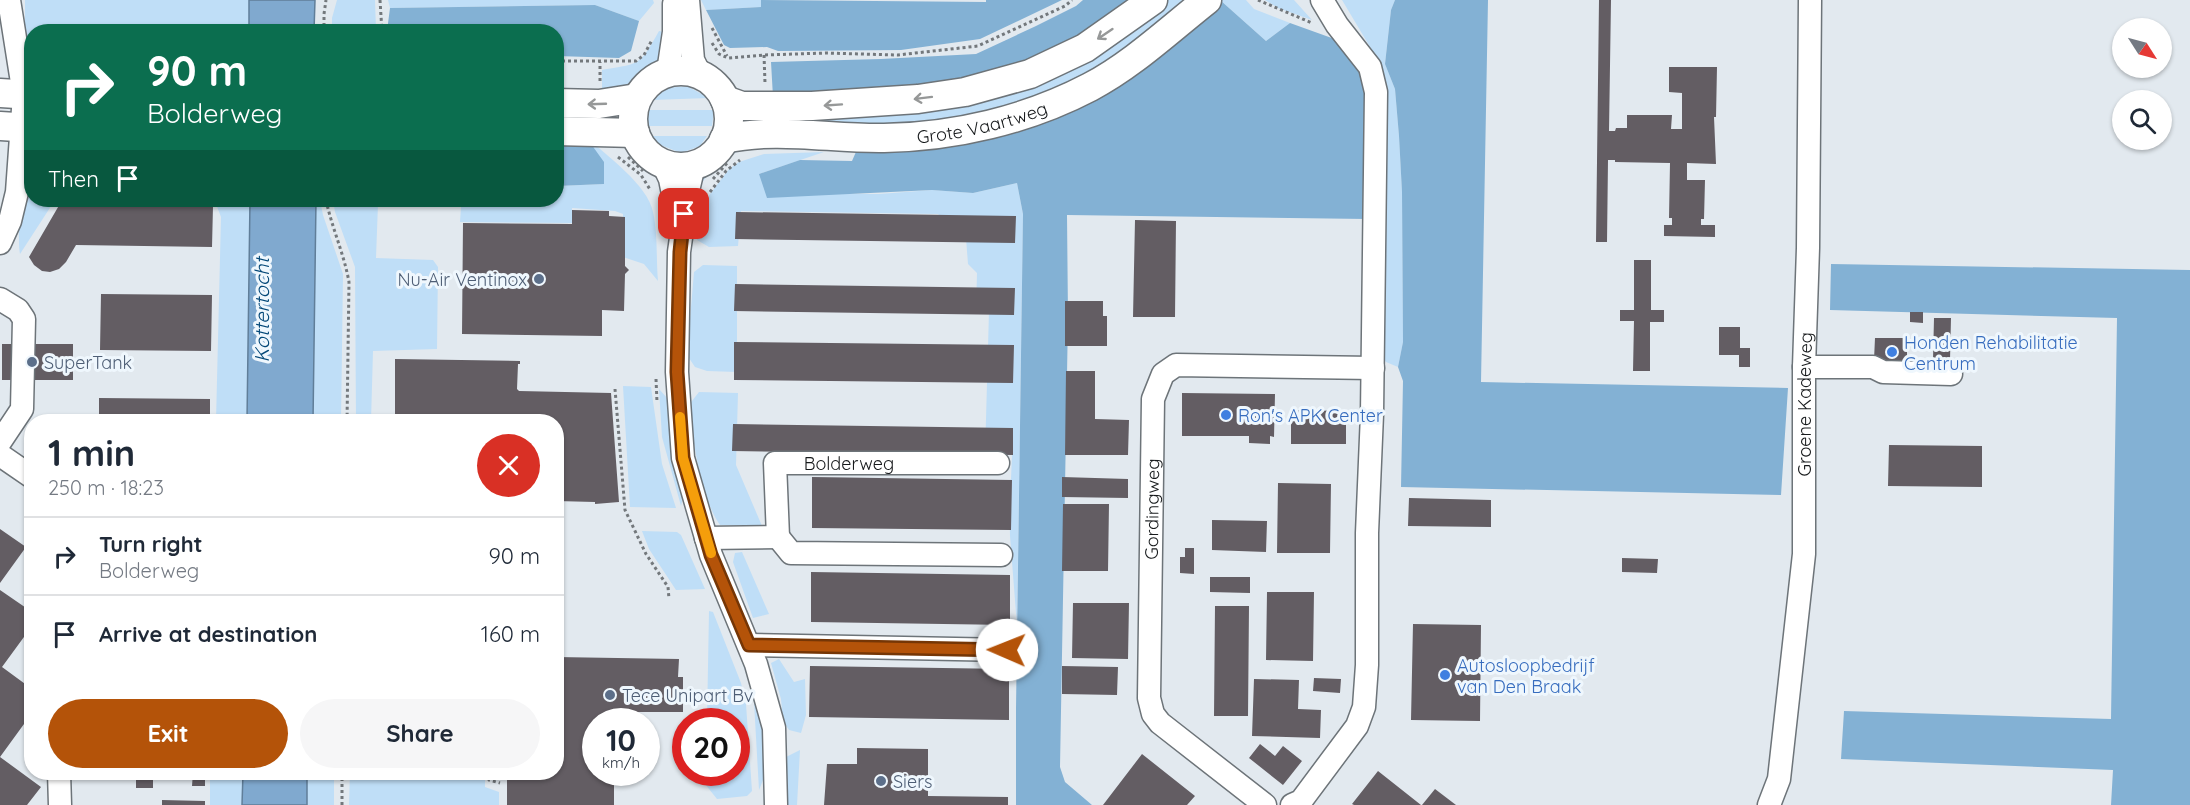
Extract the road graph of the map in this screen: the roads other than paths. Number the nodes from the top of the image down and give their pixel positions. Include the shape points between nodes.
1 (7, 0) edge
2 (675, 0) edge
3 (688, 0) edge
4 (1153, 0) edge
5 (1207, 0) edge
6 (1311, 0) edge
7 (1322, 0) edge
8 (1810, 0) edge
9 (0, 22) edge
10 (1337, 25) junction
11 (673, 32) junction
12 (669, 72) junction
13 (700, 74) junction
14 (19, 94) edge
15 (637, 98) junction
16 (725, 100) junction
17 (564, 103) edge
18 (18, 127) edge
19 (564, 131) edge
20 (634, 134) junction
21 (734, 149) junction
22 (663, 164) junction
23 (694, 165) junction
24 (681, 232) junction
25 (1, 236) edge
26 (0, 299) edge
27 (1804, 367) junction
28 (1373, 368) junction
29 (1951, 374) dead end
30 (0, 441) edge
31 (0, 455) edge
32 (998, 463) dead end
33 (24, 472) edge
34 (778, 537) junction
35 (706, 538) junction
36 (1001, 555) dead end
37 (749, 645) junction
38 (1007, 650) dead end
39 (59, 780) edge
40 (60, 805) edge
41 (776, 805) edge
42 (1265, 805) edge
43 (1292, 805) edge
44 (1769, 805) edge

1 - 9 street
1 - 14 street
2 - 11 street
3 - 11 street
4 -> 16 main road, Grote Vaartweg via 1085,48 1030,74 965,92 812,106 742,106
5 - 21 main road, Grote Vaartweg via 1091,87 978,128 884,138 742,135
6 - 10 street
7 - 10 street
8 - 27 street, Groene Kadeweg
10 - 28 street via 1370,67 1376,92
11 - 12 street
11 - 13 street
12 - 13 main road
12 - 15 main road via 645,86
13 - 16 main road via 715,85
14 - 18 street
15 -> 17 main road via 599,104
15 - 20 main road
16 - 21 main road
18 - 25 street via 18,192
19 - 20 main road
20 - 22 main road via 651,157
21 - 23 main road
22 - 23 main road
22 - 24 street
23 - 24 street
24 - 35 street via 677,372 683,458
26 - 30 street via 18,310 24,319 22,409
27 - 29 street via 1873,367 1883,372
27 - 44 street, Groene Kadeweg via 1804,554 1779,778
28 - 42 street, Gordingweg via 1176,365 1162,374 1153,399 1149,698 1153,714
28 - 43 street via 1364,707 1357,726 1301,801
31 - 33 street
32 - 34 street, Bolderweg via 775,463
34 - 35 street
34 - 36 street via 791,553
35 - 37 street
37 - 38 street
37 - 41 street via 774,728
39 - 40 street

